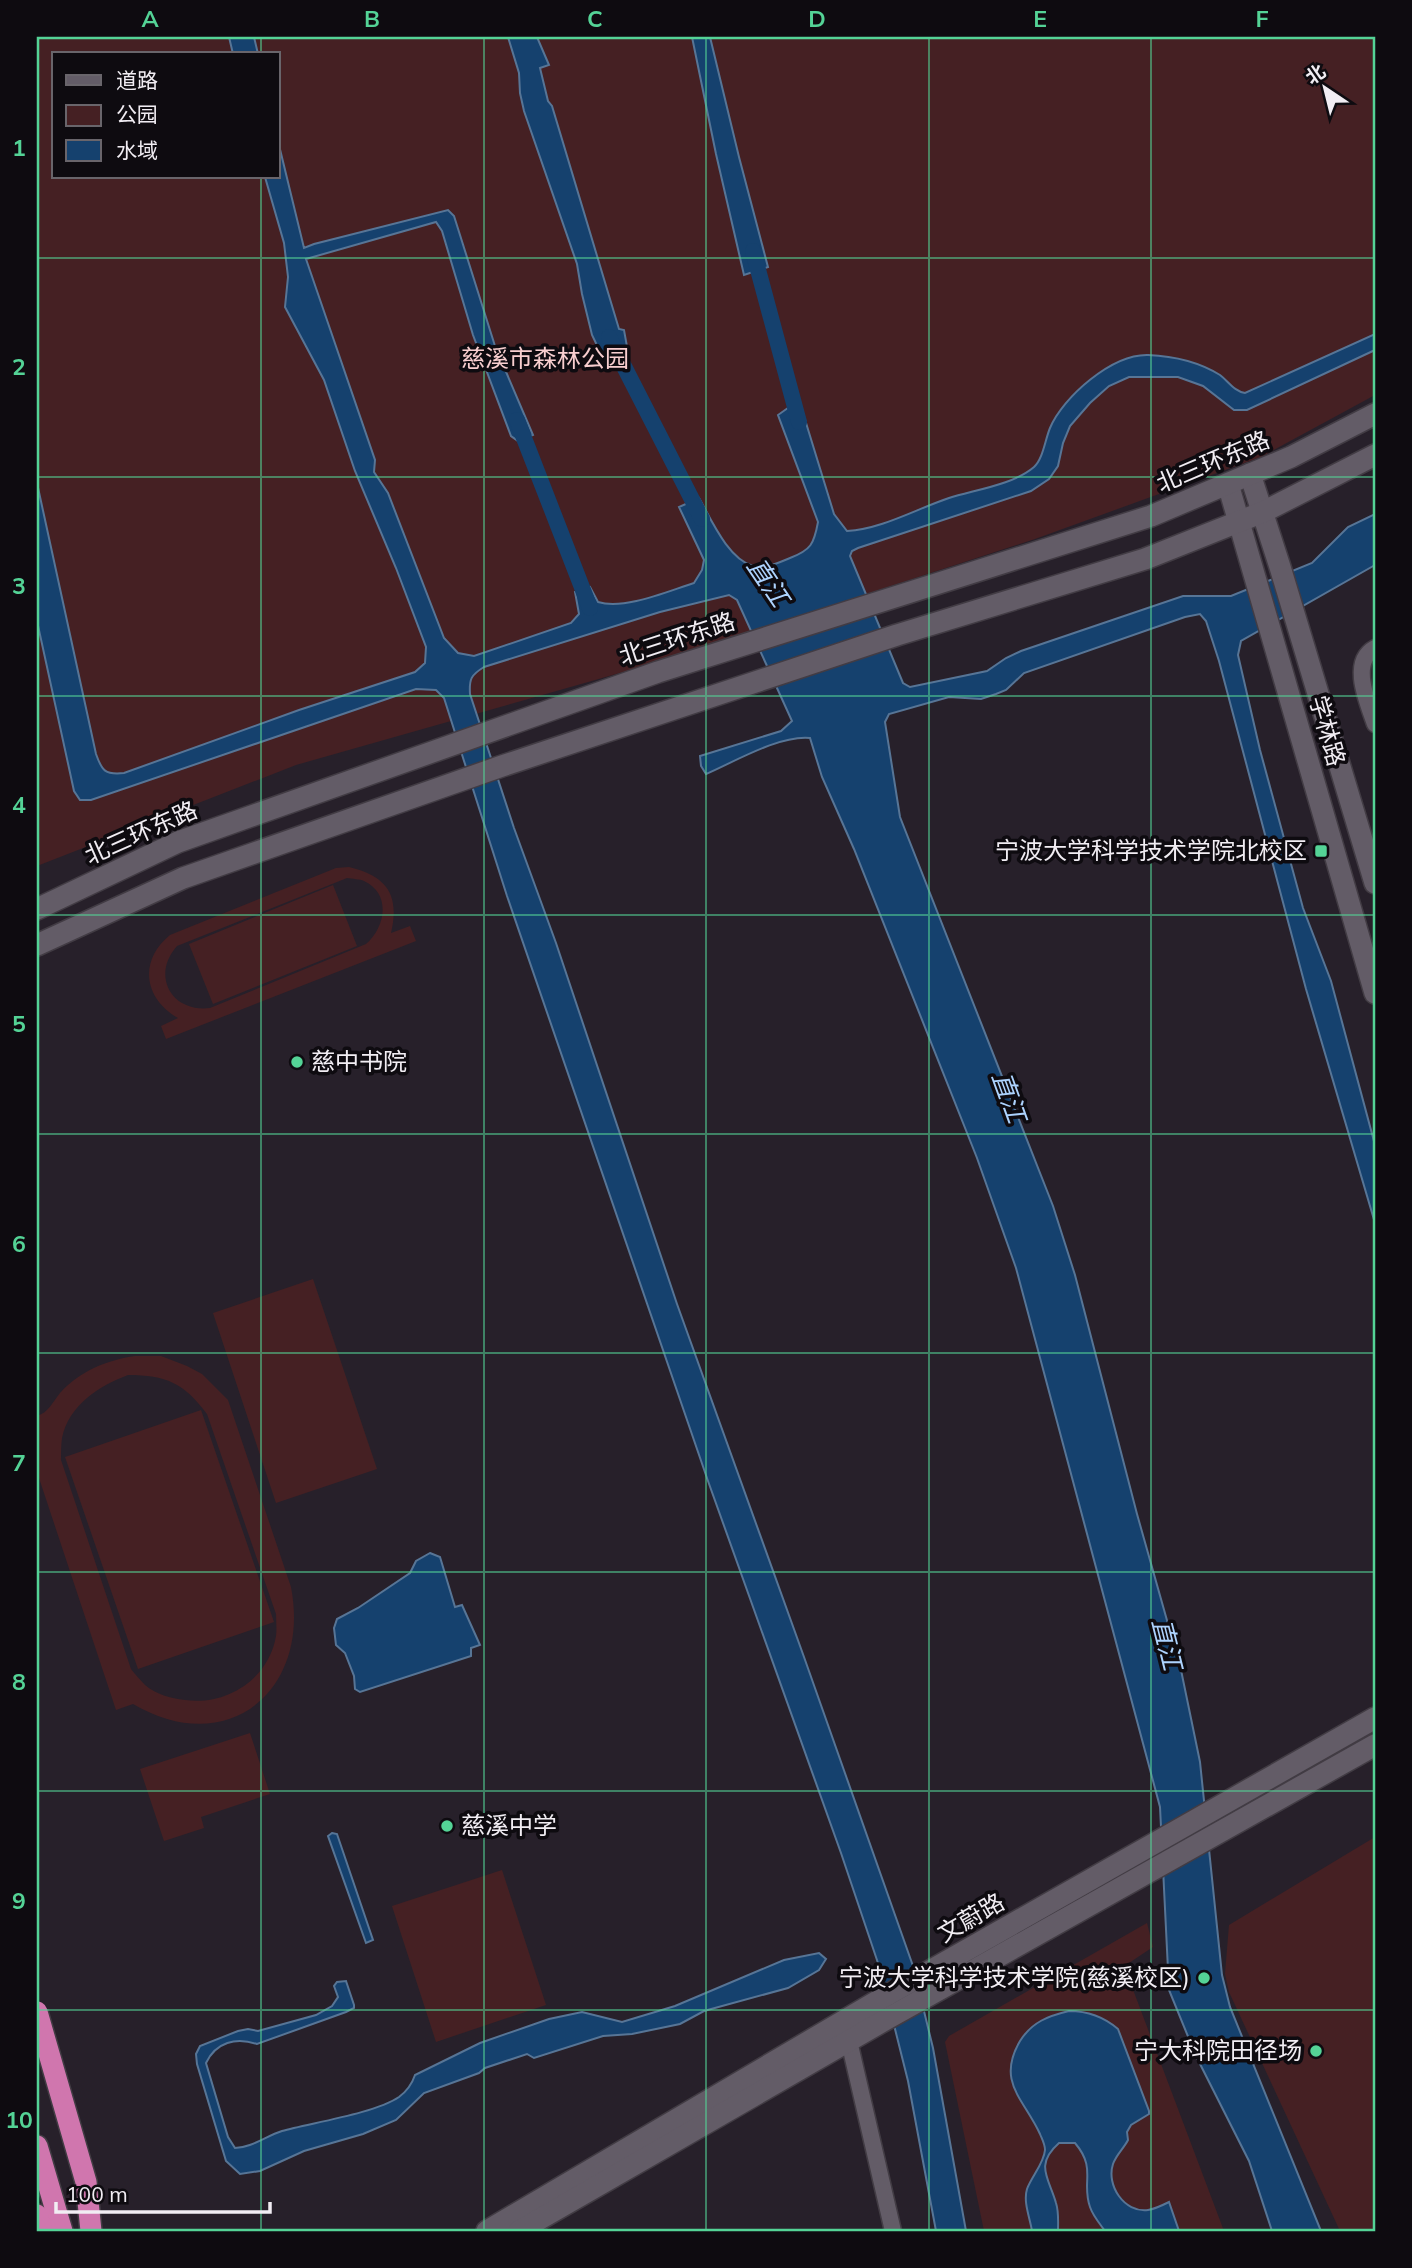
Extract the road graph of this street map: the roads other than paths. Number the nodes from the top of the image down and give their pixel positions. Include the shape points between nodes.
1 (1375, 414) edge
2 (1375, 455) edge
3 (1250, 474) junction
4 (1228, 484) junction
5 (1263, 512) junction
6 (1239, 522) junction
7 (1375, 648) edge
8 (1375, 724) edge
9 (1375, 883) edge
10 (37, 909) edge
11 (37, 945) edge
12 (1375, 993) edge
13 (1375, 1718) edge
14 (1375, 1745) edge
15 (888, 2007) junction
16 (37, 2012) edge
17 (849, 2041) junction
18 (37, 2146) edge
19 (37, 2215) edge
20 (42, 2231) edge
21 (62, 2231) edge
22 (91, 2231) edge
23 (487, 2231) edge
24 (519, 2231) edge
25 (892, 2231) edge

1 - 3 main road, 北三环东路
2 - 5 main road
3 - 4 main road, 北三环东路
3 - 5 main road, 学林路
4 - 6 main road, 学林路
4 - 10 main road, 北三环东路 via 1151,516 650,675 178,842
5 - 6 main road
5 - 9 main road, 学林路
6 - 11 main road via 1145,559 897,635 183,878
6 - 12 main road, 学林路
7 - 8 street via 1364,658 1362,678
13 - 15 main road, 文蔚路 via 1144,1849
14 - 15 main road, 文蔚路 via 1149,1872
15 - 17 main road, 文蔚路
15 - 23 main road, 文蔚路
16 - 22 highway, bridge via 86,2182
17 - 24 main road, 文蔚路
17 - 25 street
18 - 21 highway
19 - 20 highway

